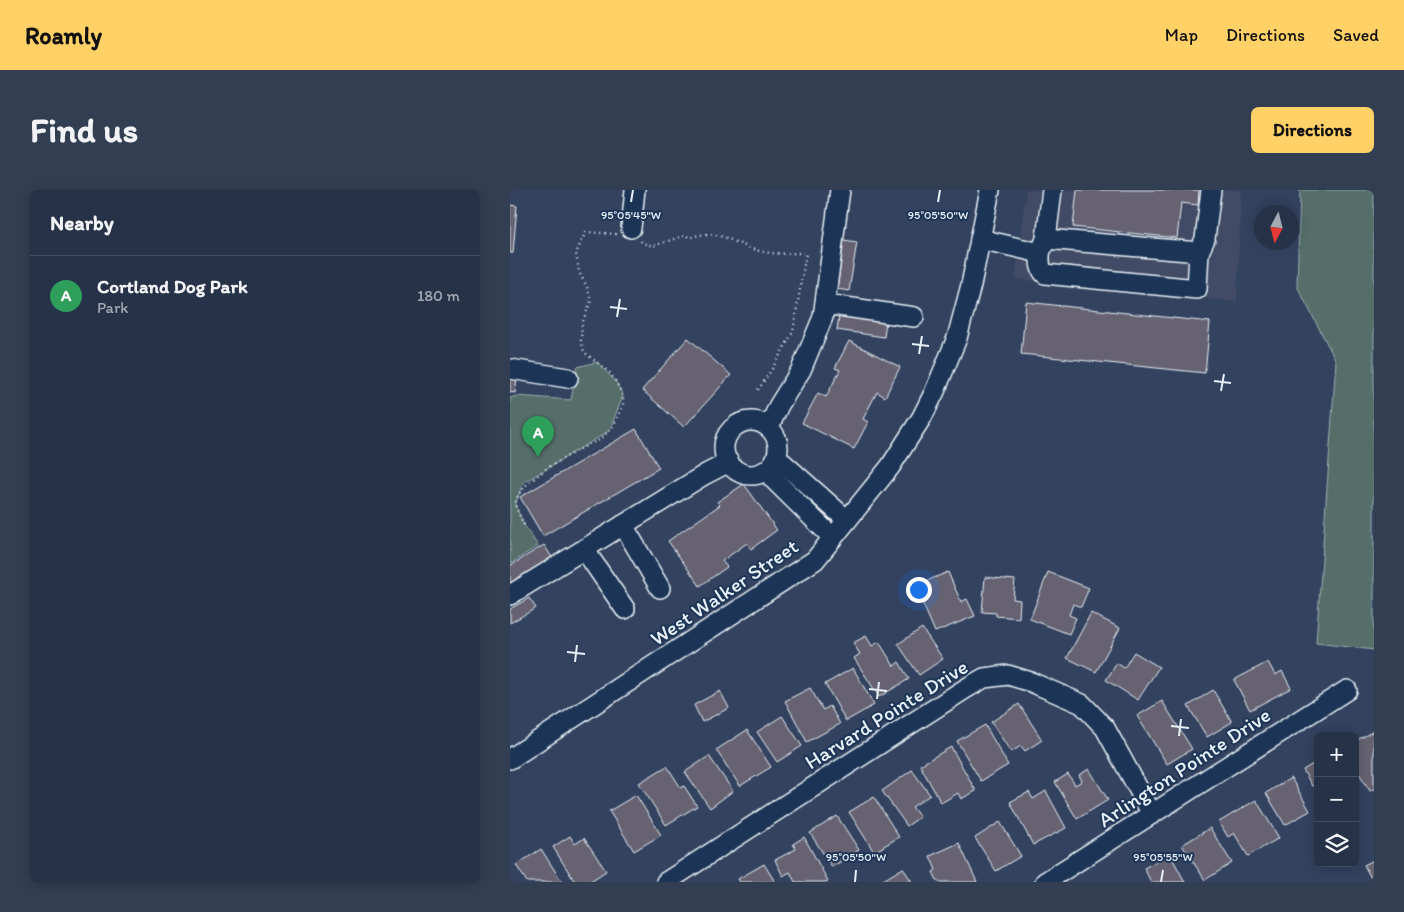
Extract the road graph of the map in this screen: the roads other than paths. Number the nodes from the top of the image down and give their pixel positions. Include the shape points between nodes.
1 (636, 190) edge
2 (840, 190) edge
3 (990, 190) edge
4 (1052, 190) edge
5 (1211, 190) edge
6 (629, 233) road end
7 (980, 239) junction
8 (1043, 246) junction
9 (1199, 252) junction
10 (825, 304) junction
11 (914, 317) dead end
12 (510, 369) edge
13 (568, 378) dead end
14 (769, 427) junction
15 (729, 462) junction
16 (770, 467) junction
17 (847, 520) junction
18 (623, 525) junction
19 (832, 537) junction
20 (584, 549) junction
21 (660, 588) dead end
22 (510, 594) edge
23 (625, 609) dead end
24 (1347, 690) dead end
25 (510, 759) edge
26 (1152, 814) junction
27 (666, 882) edge
28 (1045, 882) edge

1 - 6 street
2 - 10 street
3 - 7 street, West Walker Street
4 - 8 street
5 - 9 street via 1205,239
7 - 8 street
7 - 17 street, West Walker Street via 957,338 935,391 890,467
8 - 9 street
8 - 9 street via 1040,265 1046,274 1197,289
10 - 11 street
10 - 14 street via 823,317 801,370
12 - 13 street
14 - 15 street via 753,421 737,425 726,438
14 - 16 street via 778,442 776,460
15 - 16 street via 748,474
15 - 18 street
16 - 17 street via 783,463
16 - 19 street via 773,480
17 - 19 street, West Walker Street
18 - 20 street
18 - 21 street
19 - 25 street, West Walker Street via 815,560
20 - 22 street
20 - 23 street
24 - 26 street, Arlington Pointe Drive
26 - 27 street, Harvard Pointe Drive via 1105,728 1082,704 1008,675 984,678
26 - 28 street, Arlington Pointe Drive

